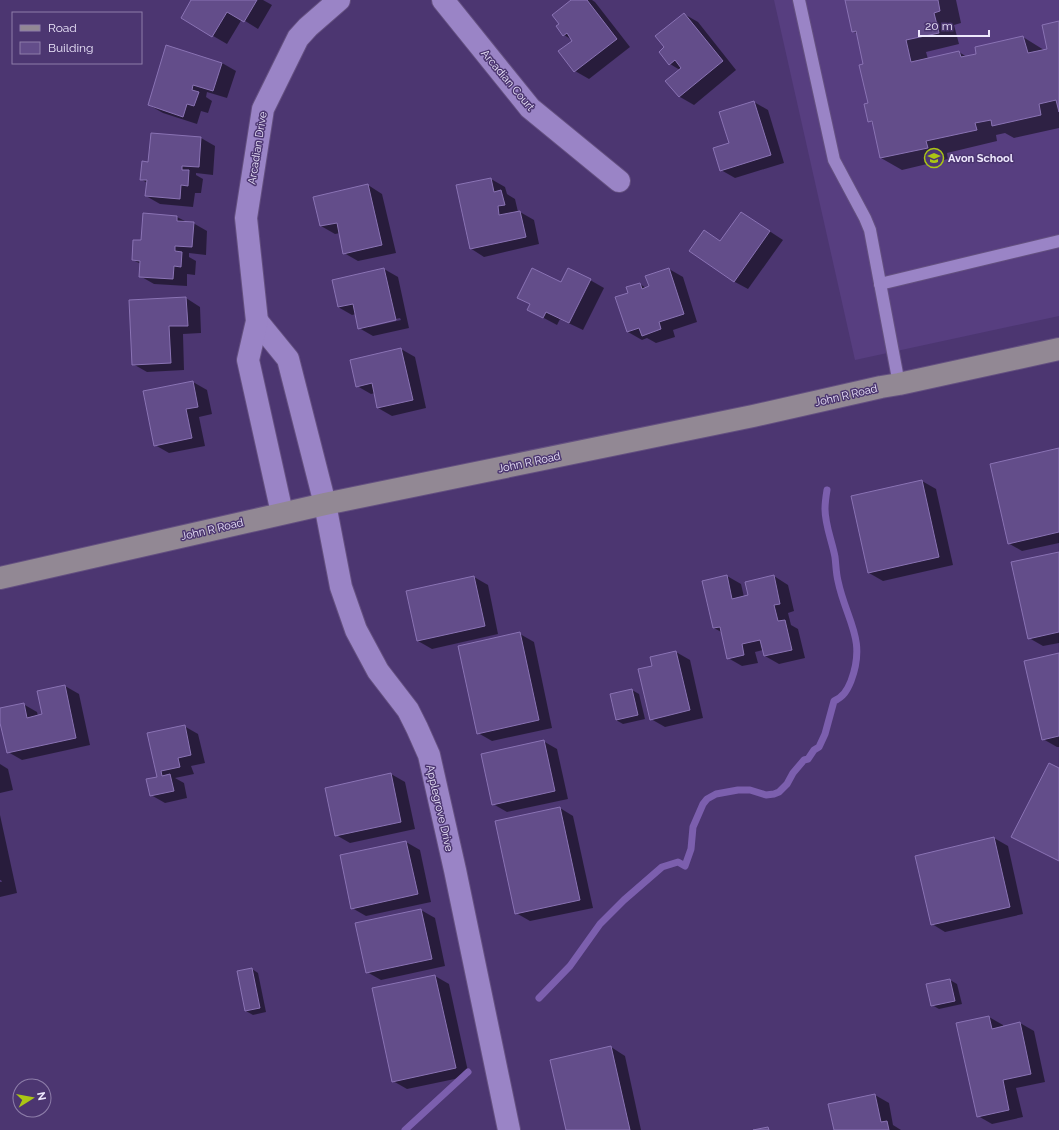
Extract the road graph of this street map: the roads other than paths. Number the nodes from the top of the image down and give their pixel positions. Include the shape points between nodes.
1 (339, 0) edge
2 (443, 0) edge
3 (799, 0) edge
4 (619, 181) dead end
5 (1059, 241) edge
6 (880, 284) junction
7 (257, 321) junction
8 (1059, 349) edge
9 (899, 384) junction
10 (325, 504) junction
11 (282, 513) junction
12 (0, 578) edge
13 (509, 1130) edge

1 - 7 street, Arcadian Drive via 298,38 263,109 246,218
2 - 4 street, Arcadian Court via 530,108
3 - 6 lane via 834,160 866,218
5 - 6 lane
6 - 9 lane
7 - 10 street via 288,359
7 - 11 street, Arcadian Drive via 248,360
8 - 9 main road, John R Road
9 - 10 main road, John R Road
10 - 11 main road, John R Road
10 - 13 street, Applegrove Drive via 341,587 356,630 378,671 408,710 429,755
11 - 12 main road, John R Road

